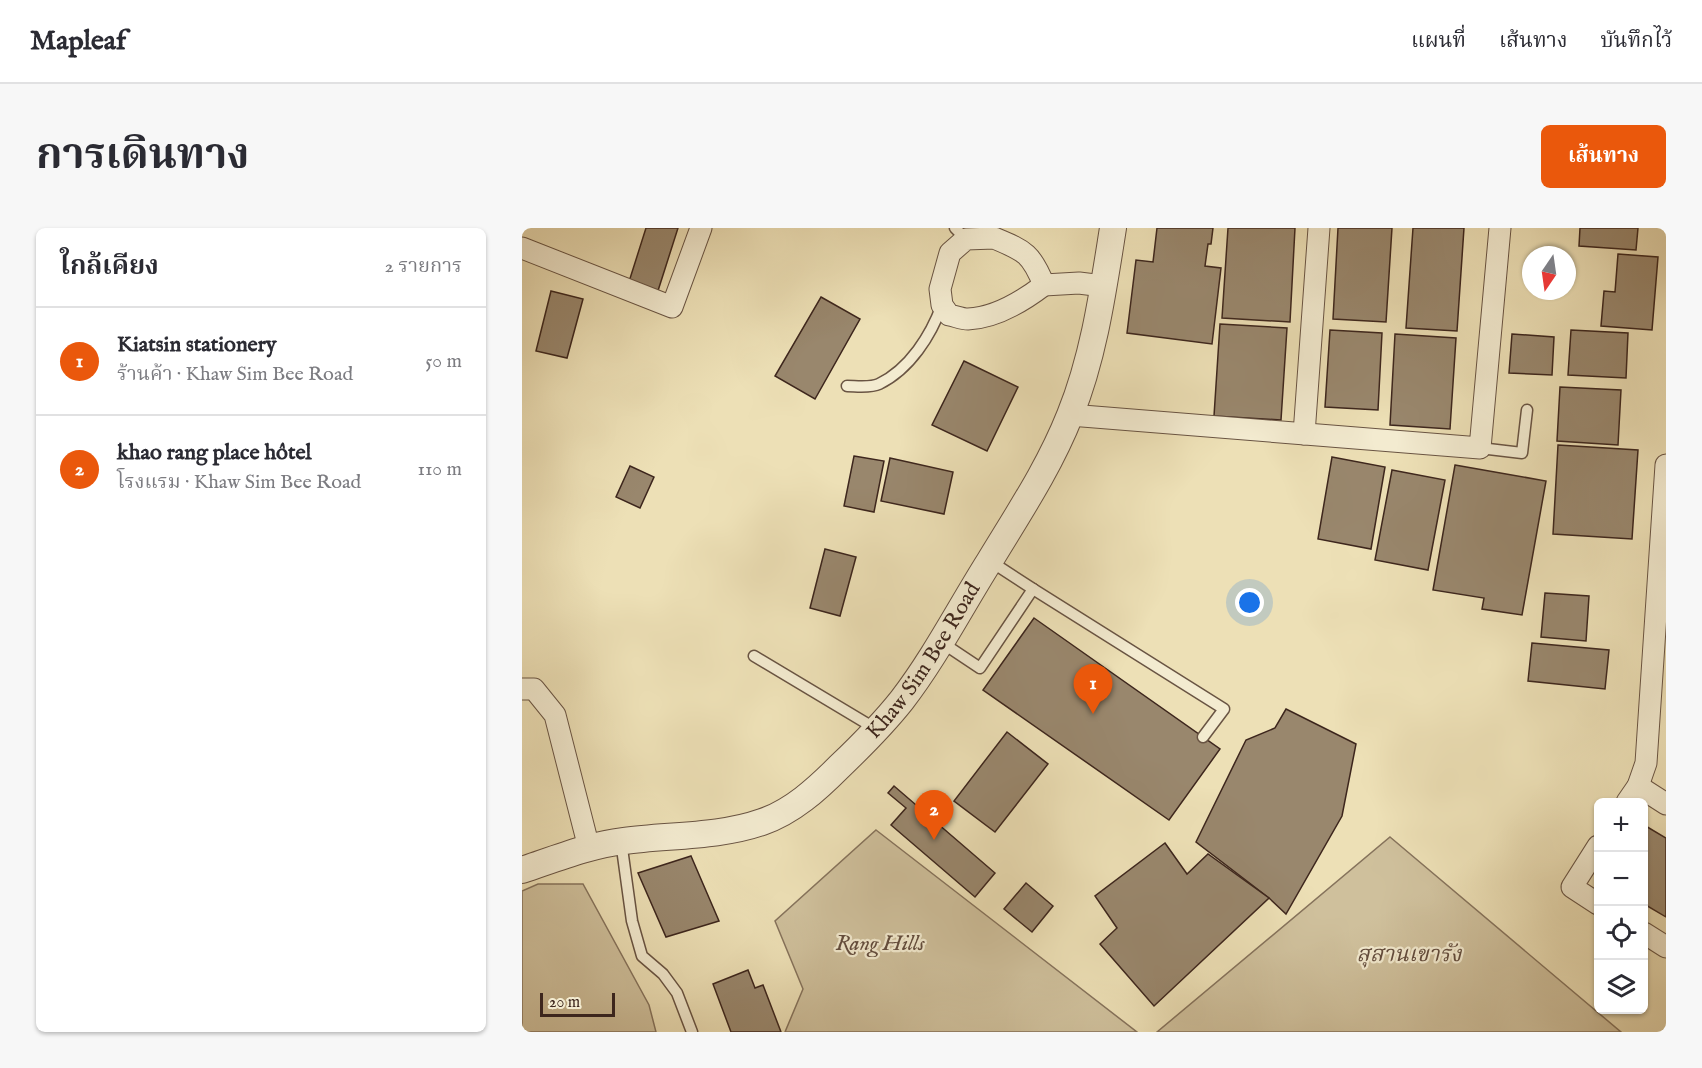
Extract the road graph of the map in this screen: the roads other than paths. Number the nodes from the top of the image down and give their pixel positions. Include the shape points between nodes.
1 (701, 228) edge
2 (1113, 228) edge
3 (1319, 228) edge
4 (1500, 228) edge
5 (961, 234) edge
6 (522, 248) edge
7 (1044, 285) junction
8 (1103, 286) junction
9 (942, 305) junction
10 (847, 386) dead end
11 (1527, 410) dead end
12 (1070, 416) junction
13 (1304, 434) junction
14 (1480, 448) junction
15 (1666, 465) edge
16 (989, 561) junction
17 (1663, 584) edge
18 (1033, 589) junction
19 (941, 642) junction
20 (754, 656) dead end
21 (522, 688) edge
22 (876, 729) junction
23 (1203, 737) dead end
24 (1633, 794) edge
25 (1666, 804) edge
26 (621, 841) junction
27 (589, 848) junction
28 (1594, 854) edge
29 (522, 870) edge
30 (1594, 901) edge
31 (1648, 936) edge
32 (1666, 947) edge
33 (692, 1032) edge

1 - 6 street via 672,307
2 - 8 street, Khaw Sim Bee Road
3 - 13 street
4 - 14 street
5 - 7 street via 994,238 1022,250
5 - 9 street via 945,268 940,289
7 - 8 street
7 - 9 street via 1028,298 987,316 967,319 949,315
8 - 12 street, Khaw Sim Bee Road
9 - 10 lane via 933,329 908,363 878,385
11 - 14 lane via 1522,453
12 - 13 street
12 - 16 street, Khaw Sim Bee Road via 1051,459
13 - 14 street
15 - 17 street
16 - 18 lane
16 - 19 street, Khaw Sim Bee Road
17 - 24 street via 1646,764
18 - 19 lane via 980,668
18 - 23 lane via 1224,709
19 - 22 street, Khaw Sim Bee Road via 901,701
20 - 22 lane
21 - 27 street via 534,689 555,715
22 - 26 street, Khaw Sim Bee Road via 818,789 763,822 732,830
24 - 25 street
26 - 27 street, Khaw Sim Bee Road
26 - 33 lane via 632,921 642,956 677,993
27 - 29 street, Khaw Sim Bee Road
28 - 30 street via 1572,887
31 - 32 street

